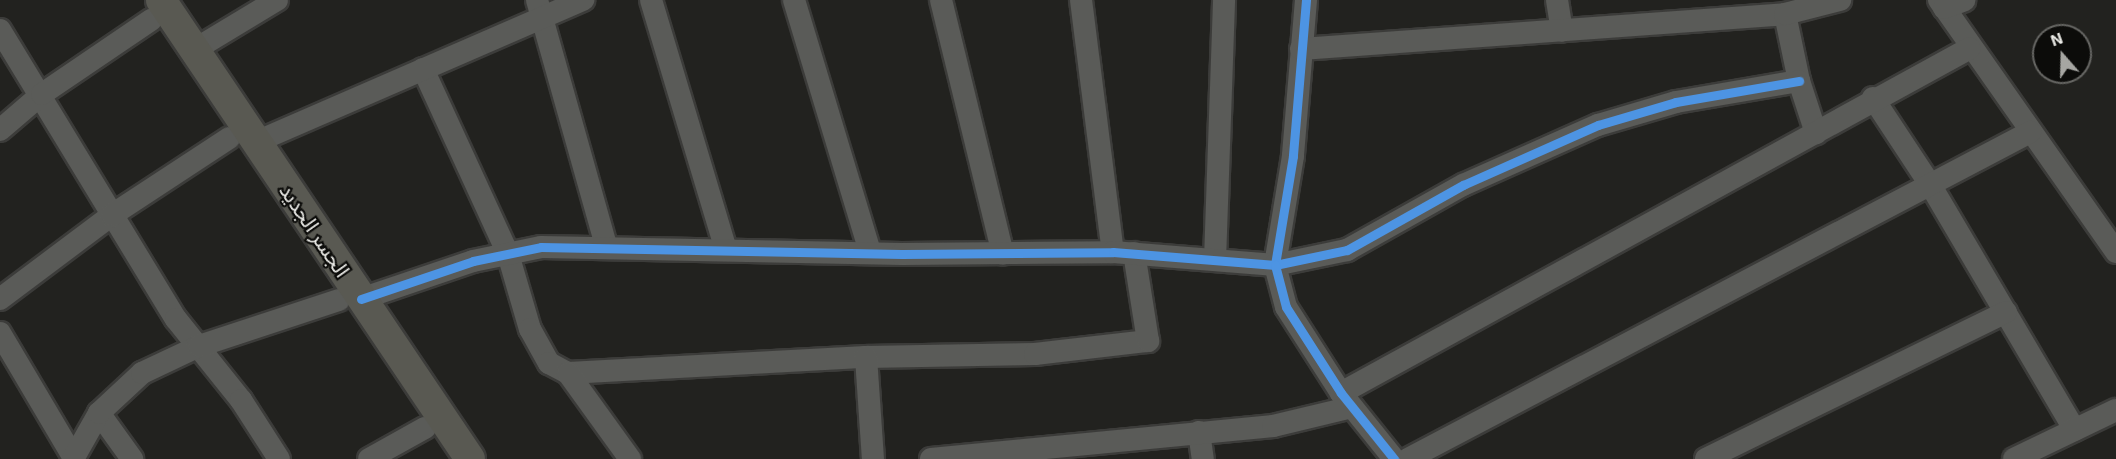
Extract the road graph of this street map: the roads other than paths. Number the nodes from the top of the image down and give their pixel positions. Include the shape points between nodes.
1 (277, 0) edge
2 (583, 0) edge
3 (651, 0) edge
4 (794, 0) edge
5 (941, 0) edge
6 (1081, 0) edge
7 (1224, 0) edge
8 (1306, 0) edge
9 (1557, 0) edge
10 (1840, 0) edge
11 (1965, 0) edge
12 (1941, 4) edge
13 (150, 7) edge
14 (539, 8) edge
15 (1785, 14) junction
16 (0, 30) edge
17 (1562, 31) junction
18 (1970, 48) junction
19 (1301, 49) junction
20 (194, 50) junction
21 (423, 69) junction
22 (1799, 81) junction
23 (42, 94) junction
24 (1873, 98) junction
25 (0, 130) edge
26 (2030, 132) junction
27 (1816, 133) junction
28 (243, 140) junction
29 (1931, 186) junction
30 (112, 215) junction
31 (606, 246) junction
32 (726, 250) junction
33 (870, 252) junction
34 (2116, 252) edge
35 (1124, 253) junction
36 (508, 254) junction
37 (1003, 254) junction
38 (1215, 260) junction
39 (1275, 265) junction
40 (0, 299) edge
41 (350, 300) junction
42 (2006, 312) junction
43 (0, 333) edge
44 (199, 346) junction
45 (866, 357) junction
46 (568, 373) junction
47 (1347, 400) junction
48 (2116, 410) edge
49 (99, 413) junction
50 (425, 428) junction
51 (2075, 430) junction
52 (1199, 432) junction
53 (1047, 452) edge
54 (74, 458) edge
55 (132, 459) edge
56 (279, 459) edge
57 (369, 459) edge
58 (446, 459) edge
59 (470, 459) edge
60 (630, 459) edge
61 (873, 459) edge
62 (931, 459) edge
63 (1203, 459) edge
64 (1394, 459) edge
65 (1408, 459) edge
66 (1706, 459) edge
67 (2014, 459) edge

1 - 20 street
2 - 14 street
3 - 32 street
4 - 33 street
5 - 37 street
6 - 35 street
7 - 38 street
8 - 19 street
9 - 17 street
10 - 15 street
11 - 12 street
12 - 18 street
13 - 20 main road, الجسر الجديد
13 - 23 street
13 - 28 main road, الجسر الجديد
14 - 21 street
14 - 31 street
15 - 17 street
15 - 22 street
16 - 23 street
17 - 19 street
18 - 24 street
18 - 26 street
19 - 39 street via 1293,156
20 - 28 main road, الجسر الجديد
21 - 28 street
21 - 36 street
22 - 27 street
22 - 39 street via 1676,102 1598,125 1463,185 1347,250
23 - 25 street
23 - 30 street
24 - 27 street
24 - 29 street
26 - 29 street
26 - 34 street
27 - 47 street
28 - 30 street
28 - 41 main road, الجسر الجديد
29 - 42 street
29 - 65 street
30 - 40 street
30 - 44 street via 176,320
31 - 32 street
31 - 36 street via 541,248
32 - 33 street
33 - 37 street
35 - 37 street
35 - 38 street
35 - 45 street via 1148,341 1035,354
36 - 41 street via 472,261
36 - 46 street via 530,329 549,363
38 - 39 street
39 - 47 street via 1286,307
41 - 44 street
41 - 50 main road, الجسر الجديد
41 - 59 main road, الجسر الجديد
42 - 51 street
42 - 66 street
43 - 54 street
44 - 49 street via 142,373
44 - 56 street
45 - 46 street
45 - 61 street
46 - 60 street
47 - 52 street via 1273,426
47 - 64 street
48 - 51 street
49 - 54 street
49 - 55 street
50 - 57 street
50 - 58 main road, الجسر الجديد
51 - 67 street
52 - 53 street
52 - 63 street
53 - 62 street

